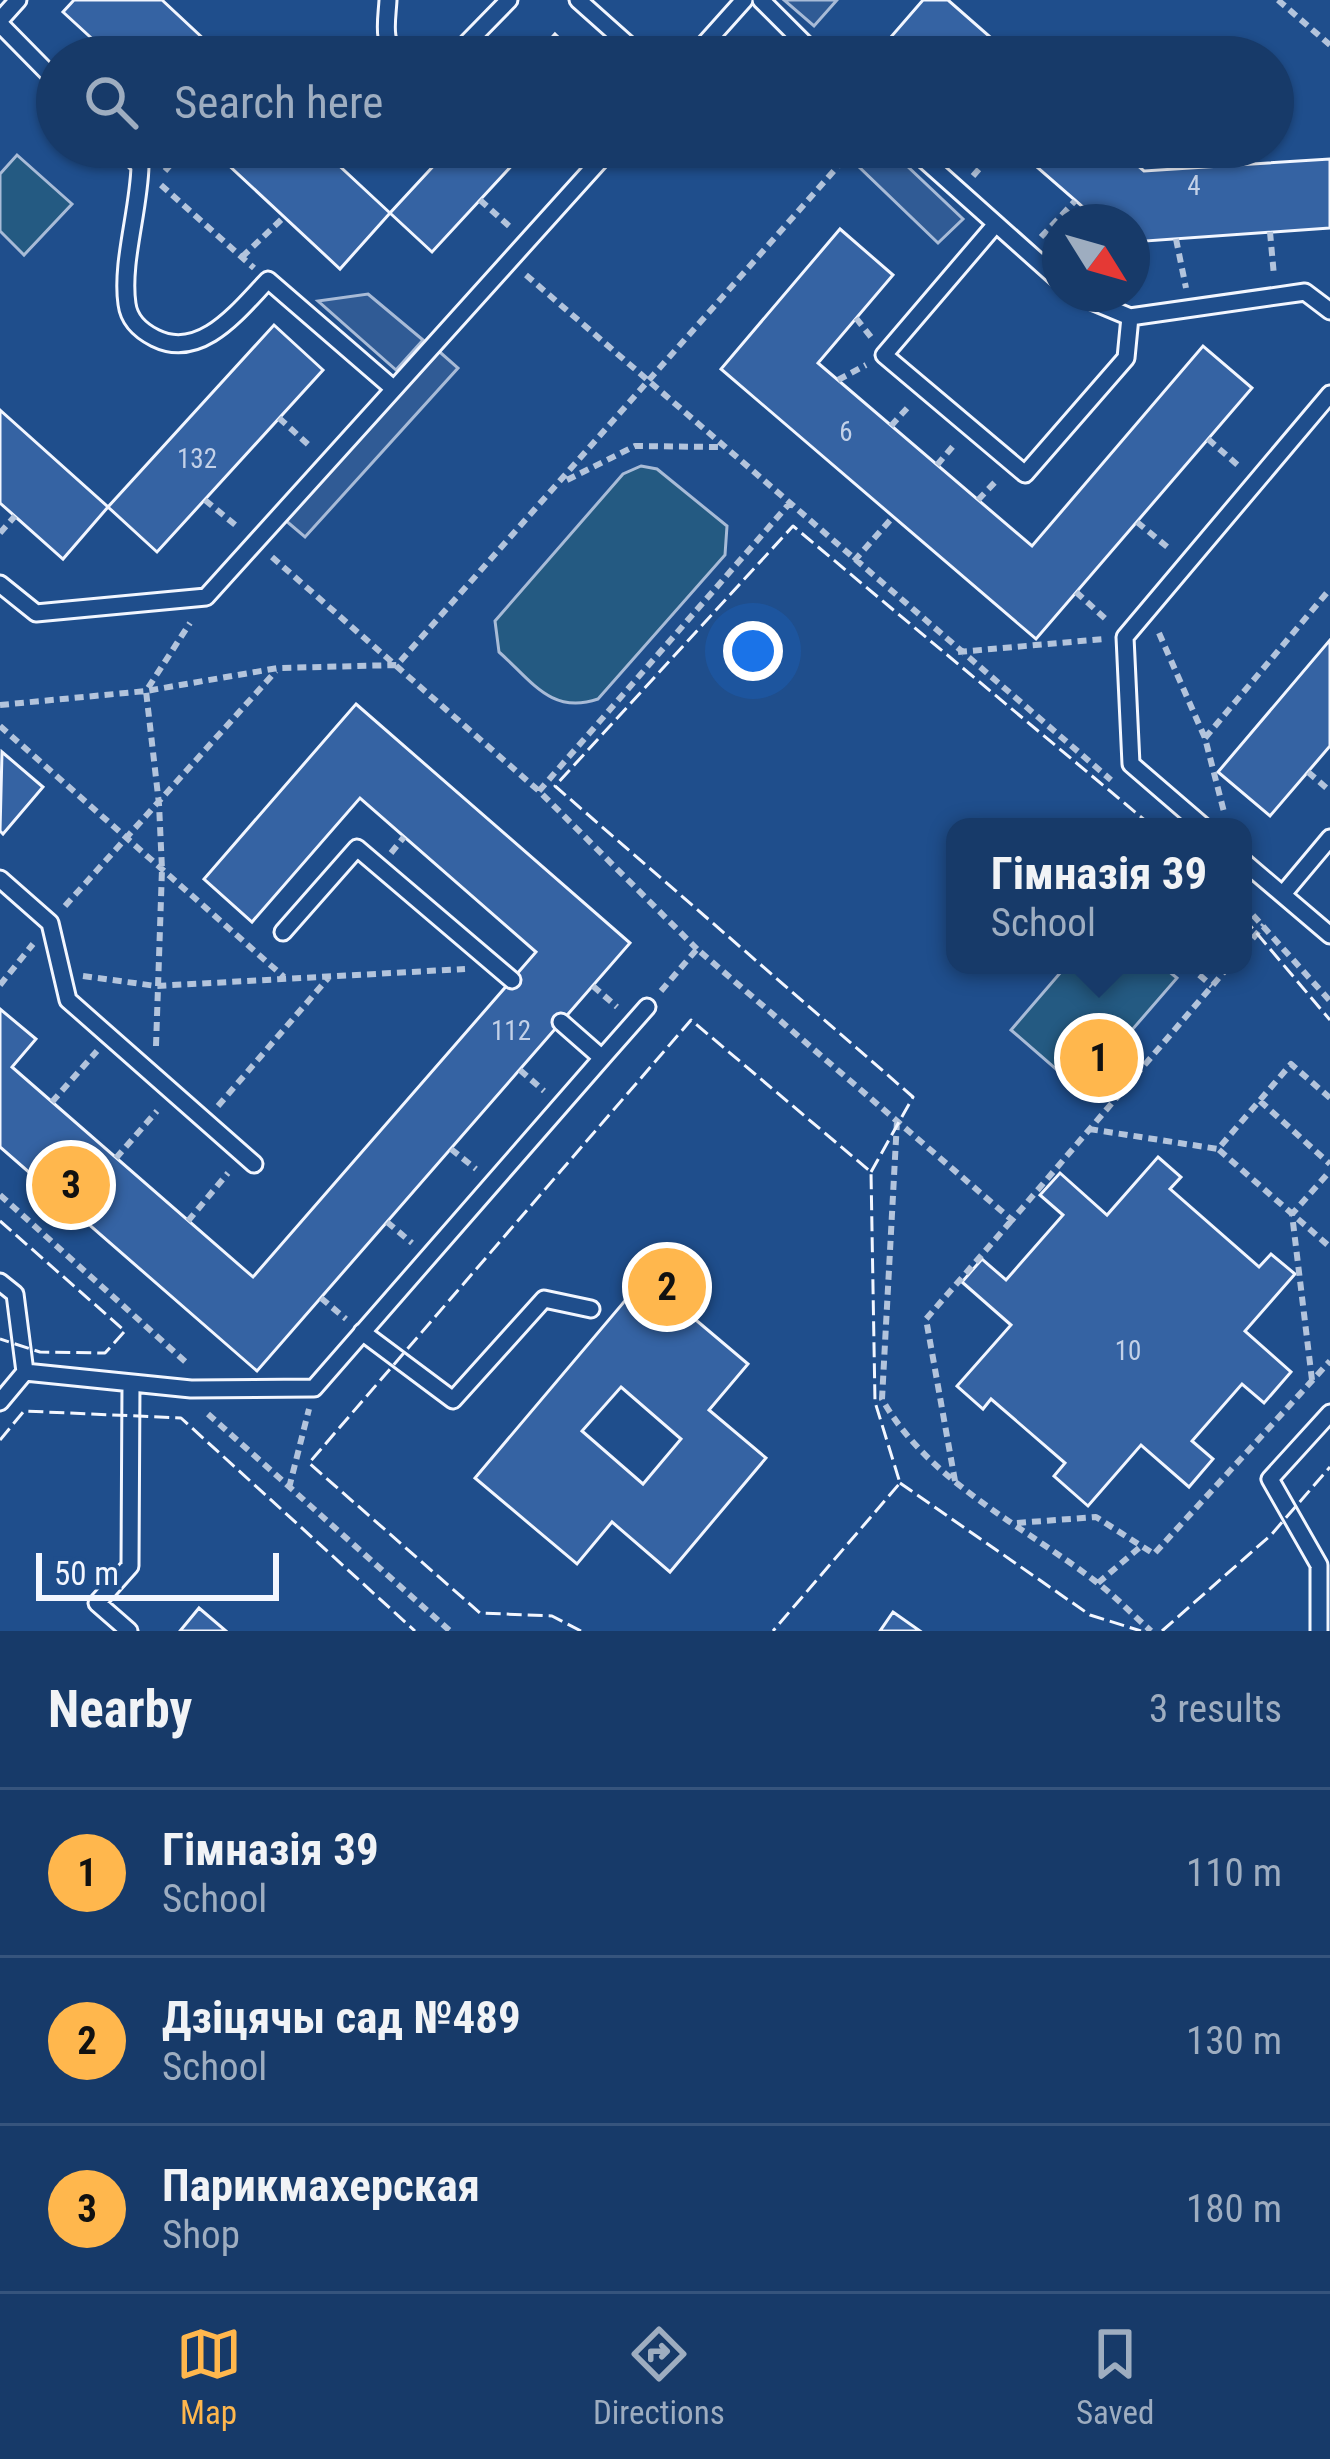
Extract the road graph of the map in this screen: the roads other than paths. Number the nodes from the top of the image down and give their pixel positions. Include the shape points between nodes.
1 (18, 0) edge
2 (388, 0) edge
3 (509, 0) edge
4 (578, 0) edge
5 (744, 0) edge
6 (761, 0) edge
7 (0, 22) edge
8 (387, 36) edge
9 (474, 36) edge
10 (618, 36) edge
11 (712, 36) edge
12 (797, 36) edge
13 (36, 60) edge
14 (140, 168) edge
15 (593, 168) edge
16 (932, 168) edge
17 (995, 225) junction
18 (1042, 266) edge
19 (1330, 311) edge
20 (1118, 312) edge
21 (1130, 317) junction
22 (394, 389) junction
23 (1330, 394) edge
24 (0, 584) edge
25 (1194, 818) edge
26 (1330, 838) edge
27 (1252, 868) edge
28 (0, 879) edge
29 (1283, 894) junction
30 (283, 932) dead end
31 (1330, 935) edge
32 (512, 980) dead end
33 (646, 1007) road end
34 (561, 1022) dead end
35 (602, 1058) junction
36 (249, 1159) road end
37 (0, 1282) edge
38 (591, 1309) dead end
39 (362, 1332) junction
40 (25, 1372) junction
41 (130, 1383) junction
42 (0, 1402) edge
43 (1330, 1413) edge
44 (129, 1631) edge
45 (1319, 1631) edge

1 - 7 lane
2 - 8 lane
3 - 9 lane
4 - 10 lane
5 - 11 lane
6 - 12 lane
7 - 13 lane
14 - 22 lane via 126,294 127,312 142,331 167,344 194,344 268,280
15 - 22 lane
16 - 17 lane
17 - 18 lane
17 - 21 lane via 884,355 1025,474 1126,358
19 - 21 lane via 1305,292
20 - 21 lane
22 - 24 lane via 206,597 37,613
23 - 25 lane via 1125,637 1131,764
26 - 29 lane
27 - 29 lane
28 - 36 lane via 50,923 68,1000
29 - 31 lane
30 - 32 lane via 357,848
33 - 35 lane
34 - 35 lane
35 - 39 lane
37 - 40 lane via 15,1294
38 - 39 lane via 544,1299 453,1400
39 - 41 lane via 314,1388
40 - 41 lane
40 - 42 lane
41 - 44 lane via 130,1566 97,1603
43 - 45 lane via 1270,1478 1319,1565

